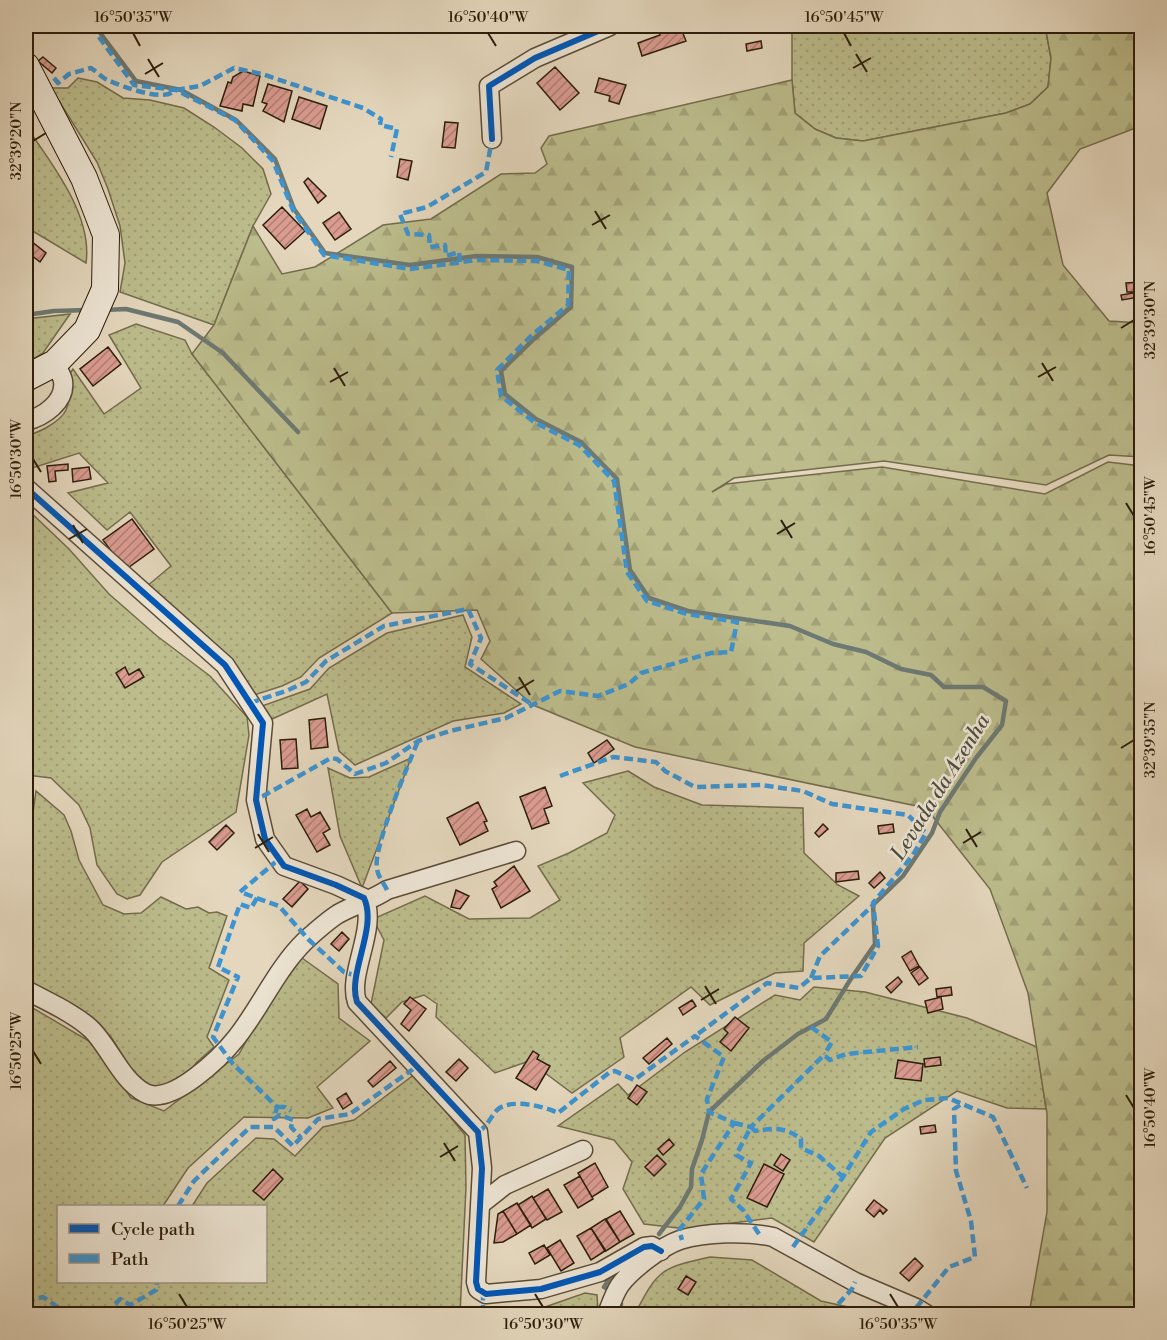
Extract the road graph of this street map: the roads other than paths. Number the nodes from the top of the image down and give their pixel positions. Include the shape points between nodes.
1 (610, 26) edge
2 (26, 66) edge
3 (492, 139) dead end
4 (55, 363) junction
5 (26, 378) edge
6 (26, 421) edge
7 (26, 488) edge
8 (516, 850) dead end
9 (366, 902) junction
10 (26, 990) edge
11 (583, 1149) dead end
12 (481, 1204) junction
13 (661, 1251) junction
14 (607, 1314) edge
15 (926, 1314) edge

1 - 3 street via 535,58 489,86
2 - 4 main road via 84,178 106,235 105,289 87,330
4 - 5 main road
4 - 6 street via 63,382 59,398 50,410
7 - 9 street via 225,665 263,723 256,800 265,839 284,866 361,895
8 - 9 street via 387,890
9 - 10 street via 338,914 308,939 282,968 231,1044 188,1083 163,1095 153,1096 136,1087 84,1023
9 - 12 street via 366,932 354,991 357,1002 476,1128 482,1168
11 - 12 street via 505,1185
12 - 13 street via 476,1282 486,1294 541,1289 600,1272 644,1247
13 - 14 street via 622,1283
13 - 15 street via 682,1240 721,1234 773,1237 855,1282

